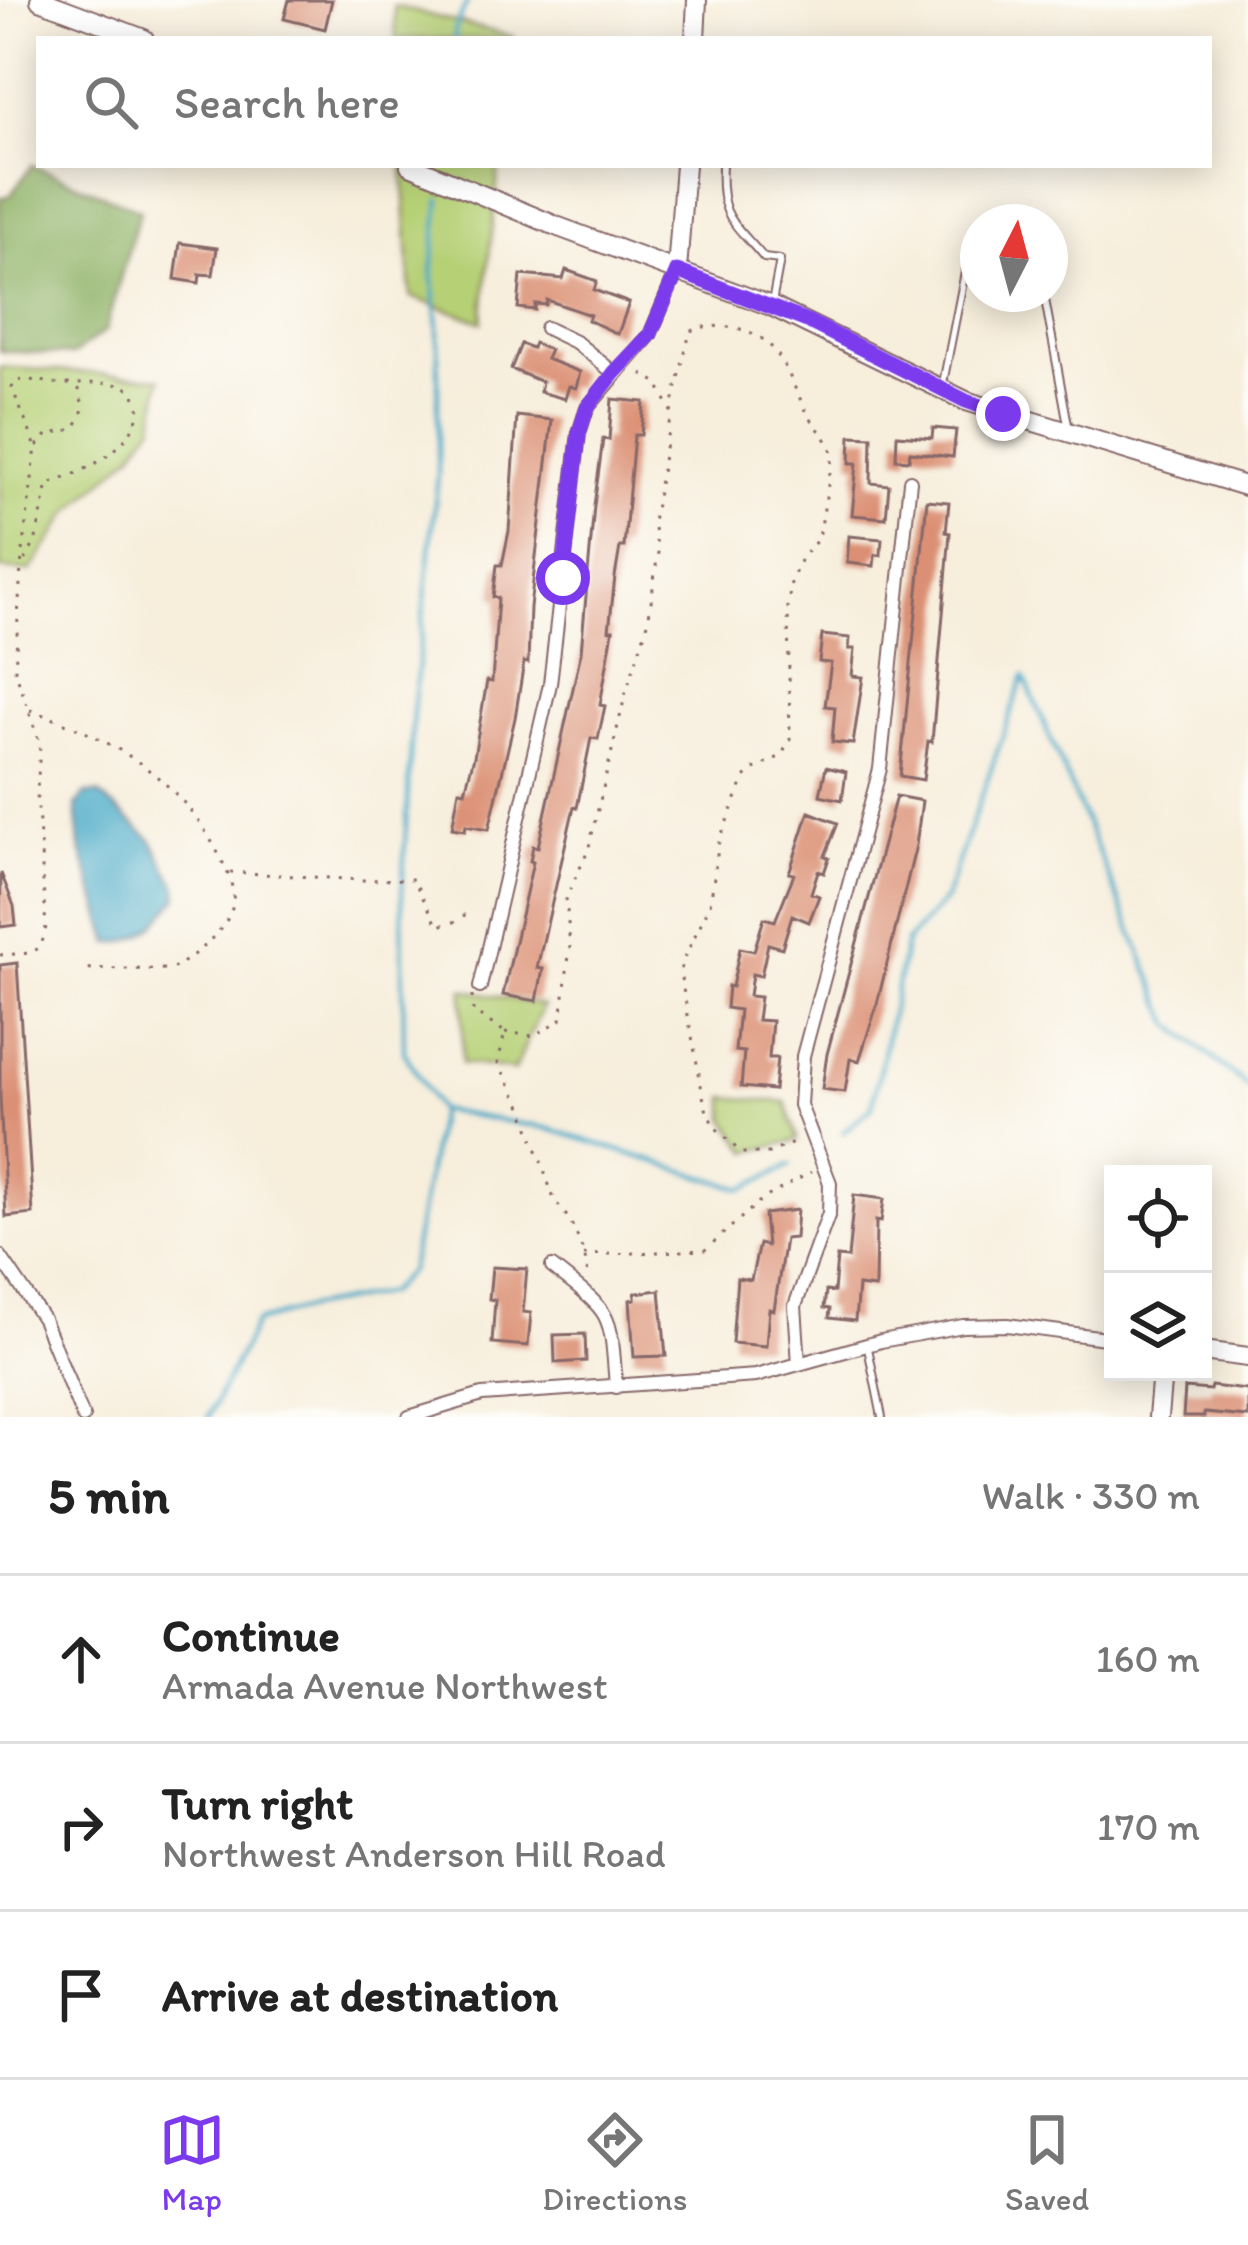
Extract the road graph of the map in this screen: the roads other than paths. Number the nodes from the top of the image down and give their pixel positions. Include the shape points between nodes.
1 (40, 0) edge
2 (698, 0) edge
3 (136, 36) edge
4 (694, 36) edge
5 (418, 168) edge
6 (686, 168) edge
7 (722, 168) edge
8 (677, 271) junction
9 (960, 297) edge
10 (771, 306) junction
11 (1047, 312) edge
12 (547, 328) dead end
13 (614, 373) junction
14 (942, 389) junction
15 (1070, 434) junction
16 (910, 482) dead end
17 (1248, 487) edge
18 (480, 987) road end
19 (0, 1256) edge
20 (553, 1267) dead end
21 (1104, 1338) edge
22 (868, 1344) junction
23 (1212, 1352) edge
24 (1248, 1357) edge
25 (799, 1364) junction
26 (1161, 1381) edge
27 (616, 1387) junction
28 (83, 1417) edge
29 (409, 1417) edge
30 (882, 1417) edge
31 (1158, 1417) edge

1 - 3 main road
2 - 4 main road
5 - 8 main road
6 - 8 main road
7 - 10 lane via 726,213 764,258 780,260
8 - 10 main road
8 - 13 street via 650,335
9 - 14 lane
10 - 14 main road
11 - 15 lane
12 - 13 street
13 - 18 street via 579,433 550,684
14 - 15 main road
15 - 17 main road
16 - 25 street via 880,769 803,1056 800,1106 830,1183 829,1214 796,1306
19 - 28 street via 43,1318
20 - 27 street via 609,1320
21 - 22 street via 963,1326
22 - 25 street
22 - 30 lane
23 - 24 main road
25 - 27 street via 756,1376
26 - 31 main road
27 - 29 street via 482,1395

